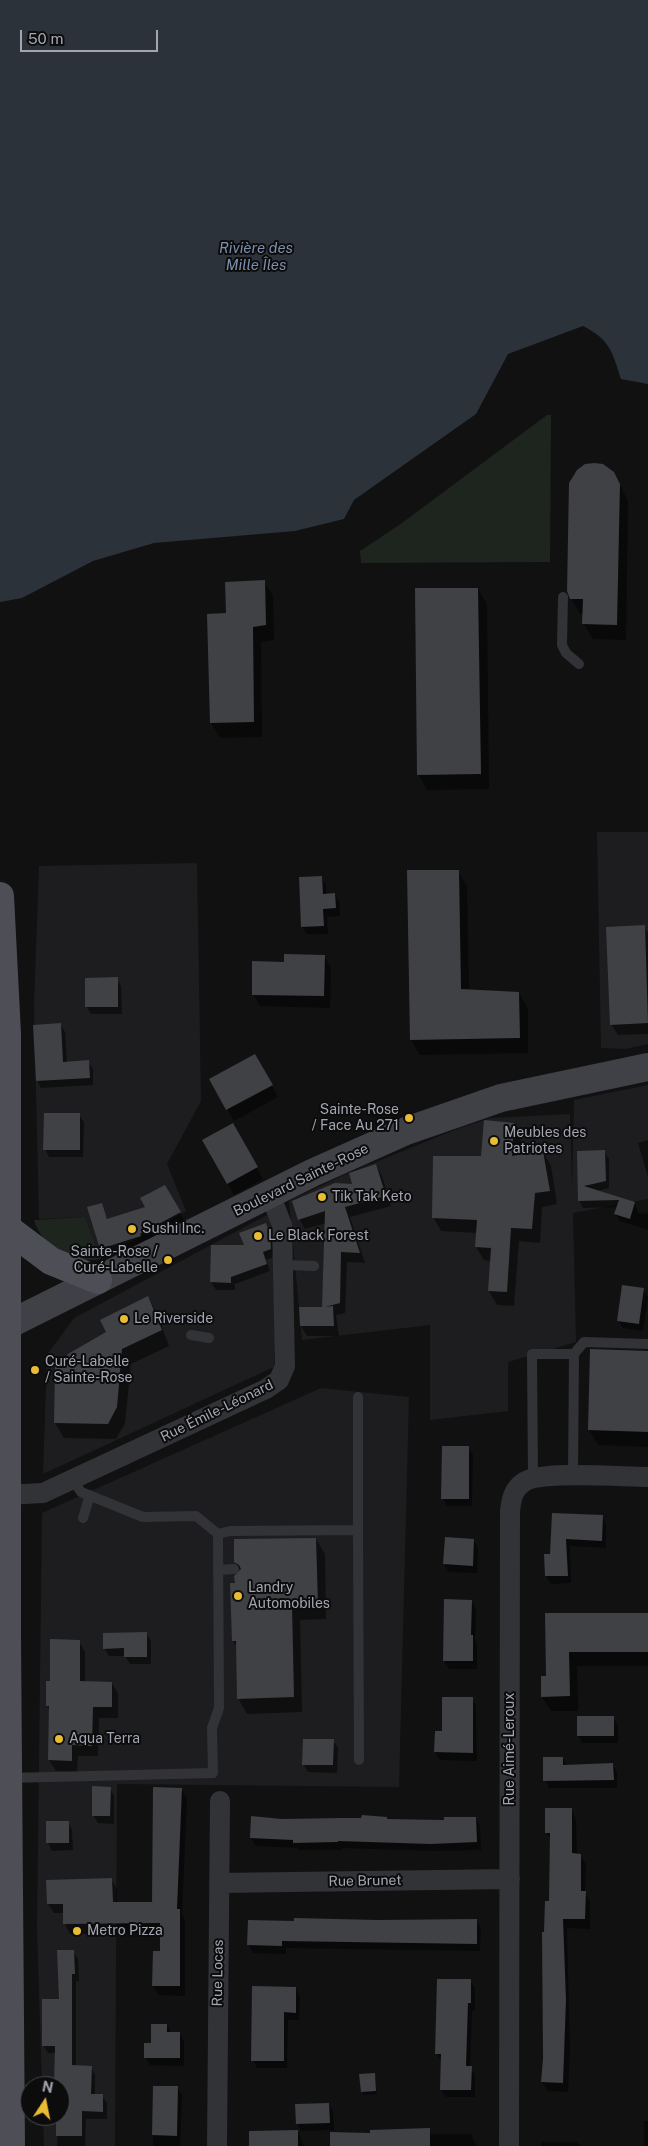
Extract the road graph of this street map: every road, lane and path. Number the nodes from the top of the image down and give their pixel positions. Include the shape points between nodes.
1 (563, 597) dead end
2 (579, 664) dead end
3 (0, 896) edge
4 (3, 1043) edge
5 (648, 1067) edge
6 (270, 1194) junction
7 (7, 1228) junction
8 (284, 1265) junction
9 (314, 1266) dead end
10 (98, 1280) junction
11 (4, 1327) edge
12 (191, 1336) dead end
13 (209, 1338) dead end
14 (648, 1344) edge
15 (574, 1354) junction
16 (358, 1397) dead end
17 (573, 1476) junction
18 (533, 1477) junction
19 (648, 1477) edge
20 (73, 1480) junction
21 (6, 1495) junction
22 (90, 1496) junction
23 (83, 1518) dead end
24 (358, 1530) junction
25 (218, 1534) junction
26 (234, 1569) dead end
27 (218, 1570) junction
28 (359, 1760) dead end
29 (8, 1778) junction
30 (220, 1800) dead end
31 (510, 1879) junction
32 (219, 1882) junction
33 (11, 2146) edge
34 (217, 2146) edge
35 (509, 2146) edge

1 - 2 lane via 562,645
3 - 4 main road via 4,952
4 - 7 main road
5 - 6 street, Boulevard Sainte-Rose via 486,1102 406,1131
6 - 8 street, Rue Émile-Léonard via 282,1225
6 - 10 street, Boulevard Sainte-Rose
7 - 10 main road via 52,1261
7 - 11 main road
8 - 9 lane
8 - 20 street, Rue Émile-Léonard via 286,1359 284,1373 278,1380 266,1389
10 - 11 street, Boulevard Sainte-Rose
11 - 21 main road
12 - 13 lane
14 - 15 lane via 584,1342
15 - 17 lane
15 - 18 lane via 532,1354
16 - 24 lane
17 - 18 street
17 - 19 street
18 - 31 street, Rue Aimé-Leroux via 514,1491 510,1512
20 - 21 street, Rue Émile-Léonard via 34,1495
20 - 22 lane via 81,1492
21 - 29 main road
22 - 23 lane
22 - 25 lane via 143,1517 196,1516
24 - 25 lane via 230,1531
24 - 28 lane
25 - 27 lane
26 - 27 lane
27 - 29 lane via 220,1708 212,1728 213,1773
29 - 33 main road
30 - 32 street, Rue Locas
31 - 32 street, Rue Brunet
31 - 35 street, Rue Aimé-Leroux
32 - 34 street, Rue Locas

